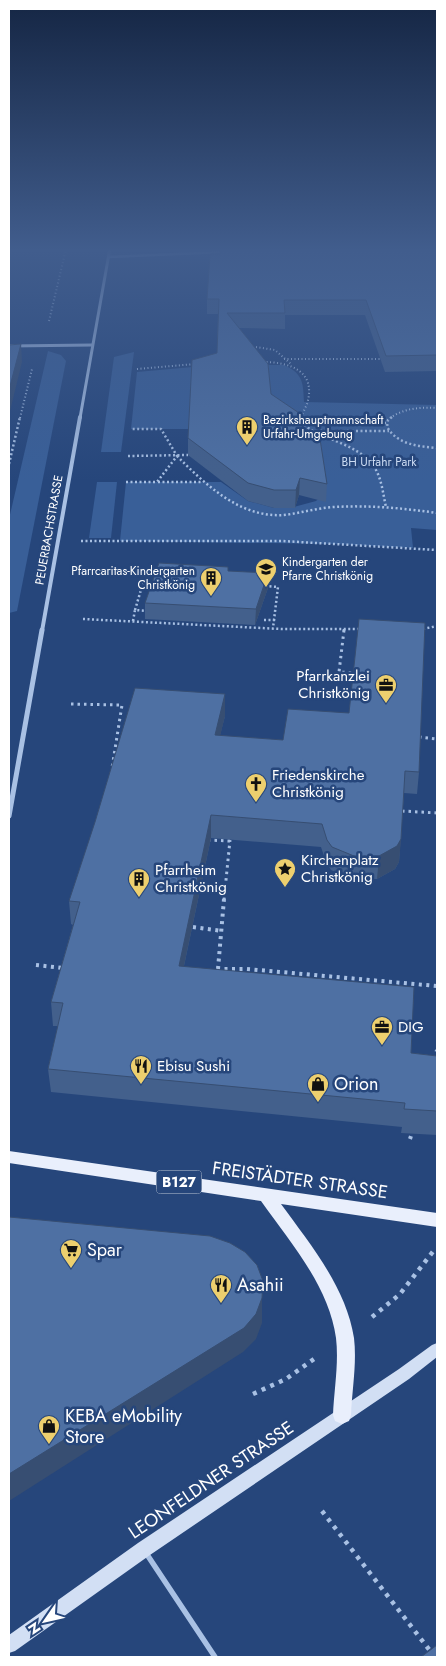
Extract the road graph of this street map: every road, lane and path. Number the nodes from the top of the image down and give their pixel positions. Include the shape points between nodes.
1 (47, 326) edge
2 (96, 326) edge
3 (92, 345) junction
4 (9, 346) edge
5 (38, 346) junction
6 (256, 347) edge
7 (284, 359) junction
8 (380, 359) edge
9 (258, 362) edge
10 (203, 364) edge
11 (294, 366) junction
12 (138, 369) dead end
13 (437, 408) edge
14 (387, 423) junction
15 (302, 424) junction
16 (131, 429) dead end
17 (310, 431) junction
18 (388, 431) junction
19 (437, 448) edge
20 (188, 455) edge
21 (128, 456) dead end
22 (177, 456) junction
23 (9, 464) edge
24 (126, 482) dead end
25 (157, 482) junction
26 (202, 482) junction
27 (386, 507) junction
28 (437, 513) edge
29 (93, 541) dead end
30 (437, 550) edge
31 (156, 576) edge
32 (261, 586) edge
33 (135, 610) junction
34 (148, 611) edge
35 (83, 619) dead end
36 (264, 620) dead end
37 (274, 620) junction
38 (133, 621) junction
39 (437, 626) edge
40 (273, 628) junction
41 (344, 628) junction
42 (363, 629) edge
43 (419, 630) edge
44 (355, 672) edge
45 (71, 704) dead end
46 (419, 737) edge
47 (437, 739) edge
48 (110, 774) edge
49 (402, 811) edge
50 (437, 813) edge
51 (9, 816) edge
52 (202, 839) edge
53 (193, 927) edge
54 (222, 930) junction
55 (36, 965) dead end
56 (64, 968) edge
57 (210, 969) edge
58 (218, 970) junction
59 (437, 986) edge
60 (437, 1050) edge
61 (433, 1065) edge
62 (412, 1133) edge
63 (410, 1139) dead end
64 (9, 1157) edge
65 (266, 1195) junction
66 (437, 1220) edge
67 (437, 1349) edge
68 (342, 1416) junction
69 (322, 1511) dead end
70 (144, 1549) junction
71 (9, 1645) edge
72 (433, 1654) edge
73 (215, 1657) edge

1 - 5 path via 44,340
2 - 3 street, PEUERBACHSTRASSE
3 - 5 street
3 - 51 street, PEUERBACHSTRASSE
4 - 5 street
5 - 23 path
6 - 7 path via 275,350
7 - 8 path
7 - 11 path
9 - 11 path
10 - 12 path
11 - 15 path via 306,379 309,392 308,404 300,416
13 - 14 path via 400,412
14 - 15 path
14 - 18 path
15 - 17 path
16 - 22 path via 161,429
17 - 18 path
17 - 27 path via 352,448 374,465
18 - 19 path via 408,443
20 - 22 path
21 - 22 path
22 - 25 path
22 - 26 path
24 - 25 path
25 - 26 path
26 - 27 path via 233,503 261,513
27 - 28 path
29 - 30 path via 282,541
31 - 33 path via 154,583 143,582
32 - 37 path via 278,587
33 - 34 path
33 - 38 path
35 - 38 path
36 - 37 path
37 - 40 path
38 - 40 path
39 - 43 path
40 - 41 path
41 - 42 path
41 - 44 path via 339,672
45 - 48 path via 122,705
46 - 47 path
49 - 50 path
52 - 54 path via 230,840
53 - 54 path
54 - 58 path
55 - 56 path
57 - 58 path
58 - 59 path via 246,969
60 - 61 path
62 - 63 path
64 - 65 main road, FREISTÄDTER STRASSE / B127
65 - 66 main road, FREISTÄDTER STRASSE / B127
65 - 68 main road via 335,1303 345,1338
67 - 68 main road, LEONFELDNER STRASSE
68 - 70 main road, LEONFELDNER STRASSE
69 - 72 path
70 - 71 main road, LEONFELDNER STRASSE
70 - 73 lane

